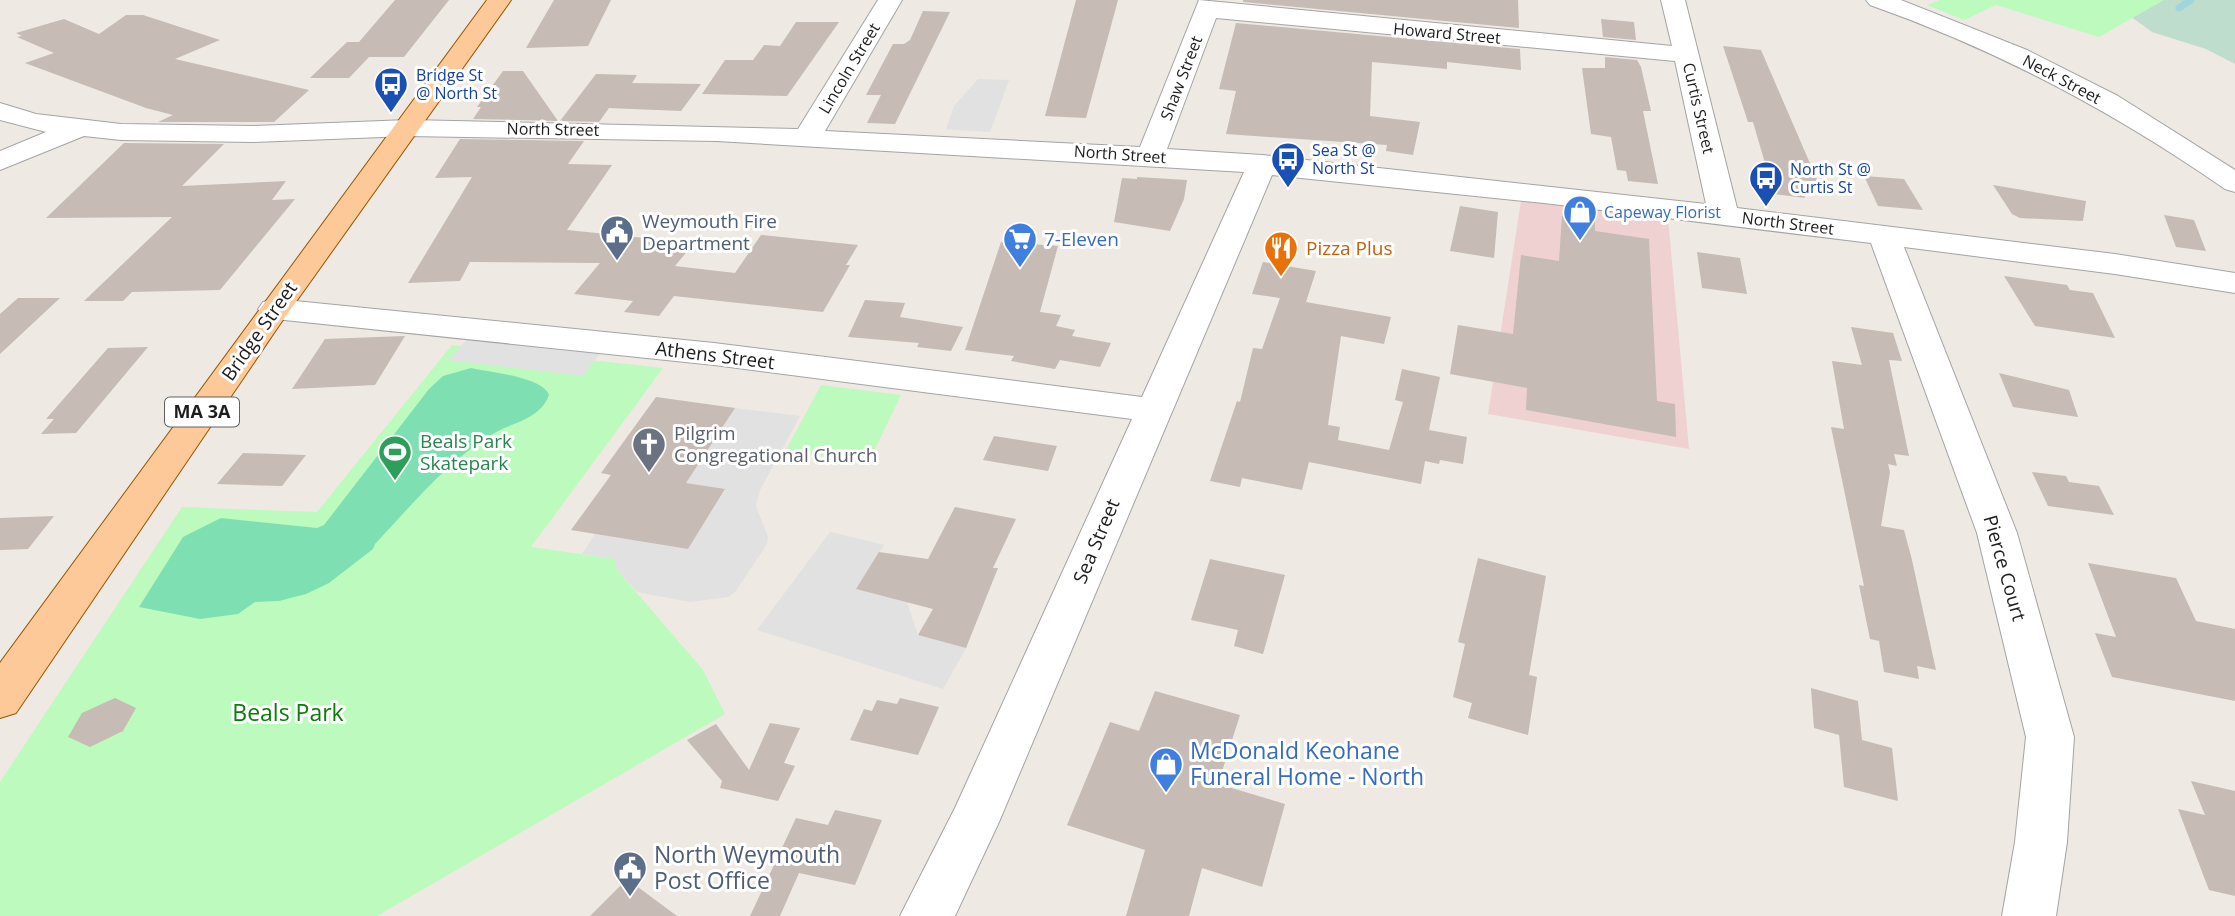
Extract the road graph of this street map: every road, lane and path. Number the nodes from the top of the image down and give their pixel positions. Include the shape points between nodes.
1 (499, 0) edge
2 (890, 0) edge
3 (1673, 0) edge
4 (1878, 0) edge
5 (1209, 5) edge
6 (1687, 55) junction
7 (0, 111) edge
8 (408, 128) junction
9 (77, 129) junction
10 (808, 136) junction
11 (1152, 155) junction
12 (0, 161) edge
13 (1262, 163) junction
14 (2235, 183) edge
15 (1724, 215) junction
16 (1884, 235) junction
17 (2235, 283) edge
18 (275, 309) junction
19 (1153, 410) junction
20 (0, 699) edge
21 (927, 916) edge
22 (2029, 916) edge

1 - 8 main road, Bridge Street / MA 3A
2 - 10 street, Lincoln Street
3 - 6 street, Curtis Street
4 - 14 street, Neck Street via 2038,66 2150,128
5 - 6 street, Howard Street
5 - 11 street, Shaw Street
6 - 15 street, Curtis Street
7 - 9 street, North Street
8 - 9 street, North Street via 253,134
8 - 10 street, North Street
8 - 18 main road, Bridge Street / MA 3A
9 - 12 street
10 - 11 street, North Street
11 - 13 street, North Street
13 - 15 street, North Street
13 - 19 street, Sea Street
15 - 16 street, North Street
16 - 17 street, North Street
16 - 22 street, Pierce Court via 1997,533 2050,737
18 - 19 street, Athens Street via 713,354
18 - 20 main road, Bridge Street / MA 3A
19 - 21 street, Sea Street via 974,822

